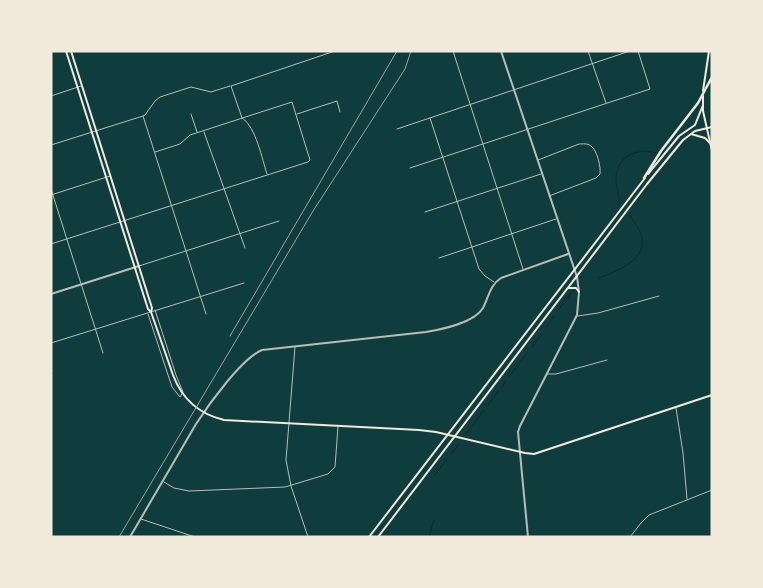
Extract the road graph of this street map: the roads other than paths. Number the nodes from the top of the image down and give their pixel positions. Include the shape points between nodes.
1 (66, 51) edge
2 (71, 51) edge
3 (320, 51) edge
4 (335, 51) edge
5 (452, 51) edge
6 (501, 51) edge
7 (588, 51) edge
8 (630, 51) edge
9 (638, 51) edge
10 (709, 51) edge
11 (321, 56) junction
12 (592, 64) junction
13 (712, 76) edge
14 (82, 86) junction
15 (231, 86) junction
16 (78, 87) junction
17 (514, 90) junction
18 (51, 96) edge
19 (606, 103) junction
20 (470, 105) junction
21 (703, 105) junction
22 (340, 112) dead end
23 (191, 114) dead end
24 (296, 114) junction
25 (142, 116) junction
26 (242, 118) junction
27 (430, 118) junction
28 (712, 127) edge
29 (397, 128) dead end
30 (706, 128) junction
31 (96, 130) junction
32 (528, 130) junction
33 (204, 131) junction
34 (92, 132) junction
35 (198, 133) junction
36 (690, 134) junction
37 (710, 143) junction
38 (483, 144) junction
39 (51, 145) edge
40 (712, 151) edge
41 (155, 152) junction
42 (443, 157) junction
43 (537, 160) junction
44 (410, 168) dead end
45 (541, 174) junction
46 (268, 175) junction
47 (111, 176) junction
48 (106, 177) junction
49 (644, 178) junction
50 (497, 188) junction
51 (51, 189) edge
52 (224, 190) junction
53 (52, 194) edge
54 (632, 195) junction
55 (549, 196) junction
56 (634, 201) junction
57 (457, 202) junction
58 (172, 206) junction
59 (425, 212) dead end
60 (557, 219) junction
61 (125, 221) junction
62 (279, 221) dead end
63 (121, 222) junction
64 (240, 234) junction
65 (512, 234) junction
66 (67, 239) junction
67 (51, 244) edge
68 (472, 246) junction
69 (245, 248) dead end
70 (186, 251) junction
71 (568, 254) junction
72 (439, 258) dead end
73 (139, 266) junction
74 (135, 267) junction
75 (523, 270) junction
76 (574, 270) junction
77 (577, 276) junction
78 (244, 282) dead end
79 (494, 282) junction
80 (82, 284) junction
81 (568, 288) junction
82 (579, 292) junction
83 (51, 294) edge
84 (200, 295) junction
85 (659, 296) dead end
86 (155, 310) junction
87 (149, 312) junction
88 (206, 314) dead end
89 (577, 315) junction
90 (95, 329) junction
91 (51, 343) edge
92 (295, 346) junction
93 (103, 353) dead end
94 (608, 360) dead end
95 (546, 374) junction
96 (712, 395) edge
97 (676, 407) junction
98 (288, 424) junction
99 (338, 426) junction
100 (447, 434) junction
101 (455, 437) junction
102 (519, 452) junction
103 (163, 481) junction
104 (291, 486) junction
105 (712, 490) edge
106 (687, 499) junction
107 (141, 518) junction
108 (130, 537) edge
109 (195, 537) edge
110 (308, 537) edge
111 (369, 537) edge
112 (378, 537) edge
113 (528, 537) edge
114 (630, 537) edge

1 - 16 main road
2 - 14 main road
3 - 11 street
4 - 11 street
5 - 20 street
6 - 17 street
7 - 12 street
8 - 12 street
9 - 19 street via 650,89
10 - 21 main road
11 - 15 street
12 - 17 street
12 - 19 street
13 - 49 highway via 698,103
14 - 16 street
14 - 31 main road
15 - 25 street via 211,92 192,87 160,97
15 - 26 street
16 - 18 street
16 - 34 main road
17 - 20 street
17 - 32 street
19 - 32 street
20 - 27 street
20 - 38 street
21 - 30 main road
21 - 49 main road via 698,122 679,136
22 - 24 street via 337,101
23 - 35 street
24 - 26 street via 292,102
24 - 46 street via 310,160
25 - 31 street
25 - 41 street
26 - 33 street
26 - 46 street via 251,126
27 - 29 street
27 - 42 street
28 - 30 main road
30 - 36 main road
30 - 37 main road
31 - 34 street
31 - 47 main road
32 - 38 street
32 - 43 street
33 - 35 street
33 - 52 street
34 - 39 street
34 - 48 main road
35 - 41 street via 180,144
36 - 37 main road via 705,138
36 - 56 main road
37 - 40 main road
38 - 42 street
38 - 50 street
41 - 58 street
42 - 44 street
42 - 57 street
43 - 45 street
43 - 55 street via 579,144 588,144 593,148 600,168 596,178
45 - 50 street
45 - 55 street
46 - 52 street
47 - 48 street
47 - 61 main road
48 - 53 street
48 - 63 main road
49 - 54 main road
50 - 57 street
50 - 65 street
51 - 53 street
52 - 58 street
52 - 64 street
53 - 66 street
54 - 56 main road
54 - 76 main road
55 - 60 street
56 - 77 main road
57 - 59 street
57 - 68 street
58 - 61 street
58 - 70 street
60 - 65 street
60 - 71 street
61 - 63 street
61 - 73 main road
62 - 64 street
63 - 66 street
63 - 74 main road
64 - 69 street
64 - 70 street
65 - 68 street
65 - 75 street
66 - 67 street
66 - 80 street
68 - 72 street
68 - 79 street via 481,273
70 - 73 street
70 - 84 street
71 - 75 street
71 - 76 street
73 - 74 street
73 - 87 main road via 152,308
74 - 80 street
74 - 87 main road
75 - 79 street
76 - 77 street
76 - 100 main road
77 - 81 main road
77 - 82 street
78 - 84 street
79 - 92 street via 480,313 444,329
80 - 83 street
80 - 90 street
81 - 82 main road via 576,288
81 - 101 main road
82 - 89 street
84 - 86 street
84 - 88 street
85 - 89 street via 598,313
86 - 87 street
86 - 87 street via 183,392 180,397 172,387
87 - 90 street
87 - 98 main road via 176,385 190,403 216,418
89 - 95 street
90 - 91 street
90 - 93 street
92 - 98 street
92 - 103 street via 262,350 251,356 206,410
94 - 95 street
95 - 102 street via 520,426
96 - 97 main road
97 - 102 main road via 546,451 534,454
97 - 106 street
98 - 99 main road
98 - 104 street via 286,460
99 - 100 main road
99 - 104 street via 334,470
100 - 101 main road
100 - 111 main road
101 - 102 main road
101 - 112 main road
102 - 113 street
103 - 104 street via 174,488 189,491
103 - 107 street
104 - 110 street
105 - 106 street
106 - 114 street via 650,515
107 - 108 street
107 - 109 street

